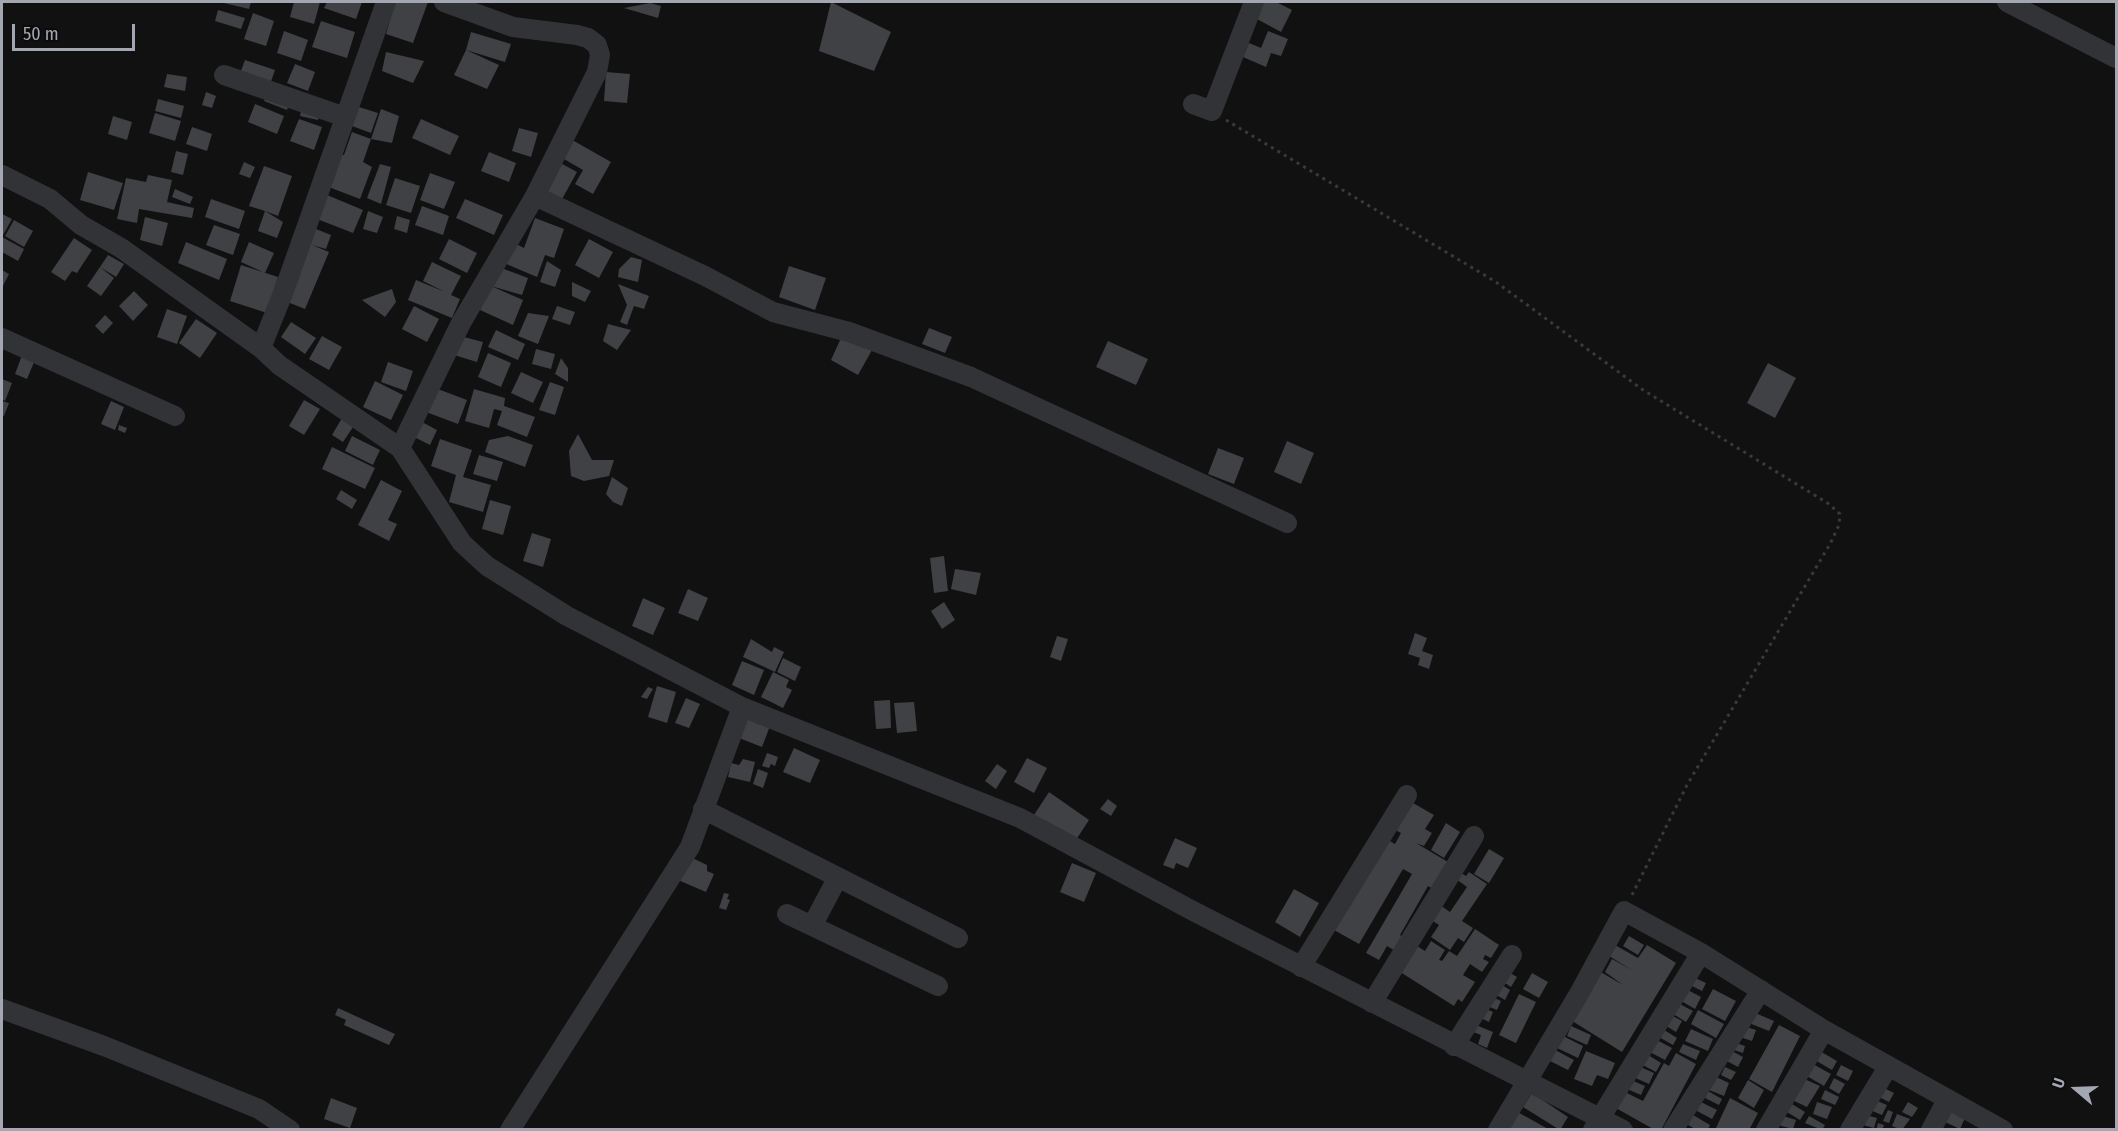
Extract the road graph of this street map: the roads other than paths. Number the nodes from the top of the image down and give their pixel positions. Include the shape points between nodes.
1 (386, 2) edge
2 (444, 2) edge
3 (1254, 2) edge
4 (2007, 2) edge
5 (2116, 58) edge
6 (224, 75) dead end
7 (1202, 108) road end
8 (345, 117) junction
9 (2, 175) edge
10 (535, 196) junction
11 (2, 338) edge
12 (261, 348) junction
13 (175, 416) dead end
14 (400, 448) junction
15 (1287, 523) dead end
16 (742, 707) junction
17 (1407, 795) dead end
18 (703, 809) junction
19 (1474, 836) dead end
20 (838, 877) junction
21 (787, 914) dead end
22 (812, 926) junction
23 (958, 938) dead end
24 (1701, 953) junction
25 (1512, 955) dead end
26 (1301, 967) junction
27 (938, 986) dead end
28 (1761, 990) junction
29 (1372, 1003) junction
30 (2, 1009) edge
31 (1824, 1030) junction
32 (1454, 1046) junction
33 (1888, 1066) junction
34 (1527, 1080) junction
35 (1947, 1100) junction
36 (1597, 1123) edge
37 (290, 1130) edge
38 (510, 1130) edge
39 (1498, 1130) edge
40 (1623, 1130) edge
41 (1673, 1130) edge
42 (1766, 1130) edge
43 (1850, 1130) edge
44 (1931, 1130) edge
45 (2003, 1130) edge

1 - 8 street
2 - 10 street via 513,27 577,34 597,45 600,55 593,81
3 - 7 street
4 - 5 street
6 - 8 street
8 - 12 street
9 - 12 street via 50,199 81,225 121,248
10 - 14 street via 461,323
10 - 15 street via 773,312 849,332 971,377
11 - 13 street
12 - 14 street via 279,365
14 - 16 street via 462,543 487,566 567,616
16 - 18 street
16 - 26 street via 1020,818
17 - 26 street
18 - 20 street
18 - 38 street via 690,847
19 - 29 street
20 - 22 street
20 - 23 street
21 - 22 street
22 - 27 street
24 - 28 street
24 - 34 street via 1624,911
24 - 36 street
25 - 32 street
26 - 29 street
28 - 31 street
28 - 41 street
29 - 32 street
30 - 37 street via 259,1109
31 - 33 street
31 - 42 street
32 - 34 street
33 - 35 street
33 - 43 street
34 - 36 street
34 - 39 street
35 - 44 street
35 - 45 street
36 - 40 street

